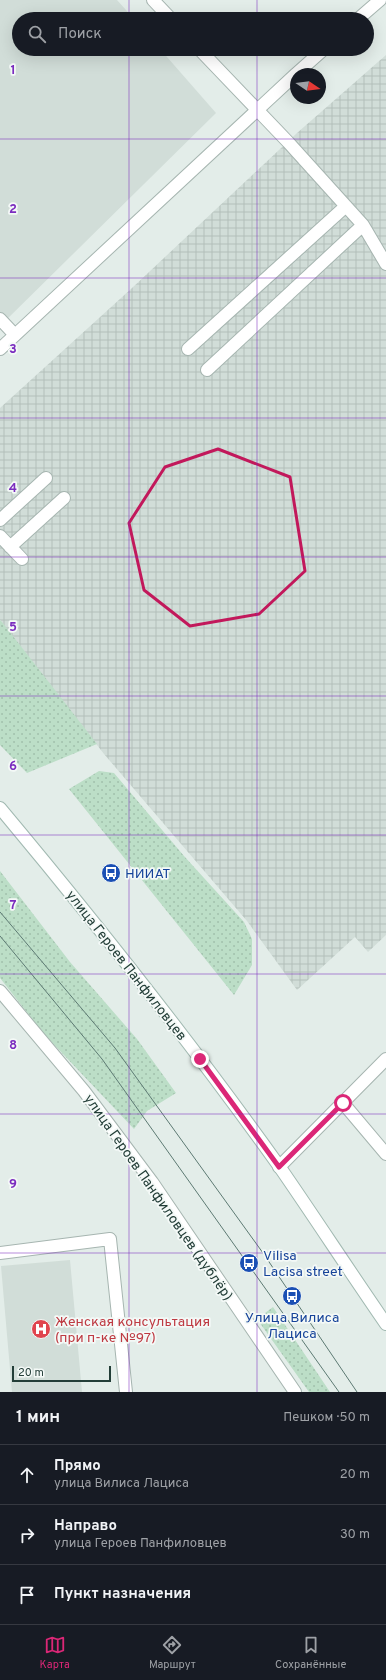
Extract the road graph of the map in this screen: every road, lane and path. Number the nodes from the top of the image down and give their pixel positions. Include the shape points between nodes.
1 (154, 0) edge
2 (380, 0) edge
3 (165, 12) edge
4 (366, 12) edge
5 (206, 56) edge
6 (316, 56) edge
7 (303, 68) edge
8 (290, 79) edge
9 (256, 110) junction
10 (346, 206) junction
11 (364, 225) junction
12 (386, 264) edge
13 (0, 319) edge
14 (15, 335) junction
15 (0, 349) edge
16 (188, 349) dead end
17 (207, 370) dead end
18 (46, 478) dead end
19 (64, 498) dead end
20 (0, 520) edge
21 (0, 536) edge
22 (10, 546) junction
23 (22, 559) dead end
24 (0, 808) edge
25 (0, 991) edge
26 (386, 1059) edge
27 (343, 1103) junction
28 (386, 1154) edge
29 (279, 1167) junction
30 (0, 1253) edge
31 (386, 1324) edge
32 (126, 1392) edge
33 (295, 1392) edge

1 - 3 street
2 - 4 street
5 - 9 street
6 - 7 street
8 - 9 street
9 - 10 street
9 - 14 street
10 - 11 street
10 - 16 street
11 - 12 street
11 - 17 street
13 - 14 street
14 - 15 street
18 - 20 street
19 - 22 street
21 - 22 street
22 - 23 street
24 - 29 street, улица Героев Панфиловцев via 80,904 200,1059
25 - 33 street, улица Героев Панфиловцев (дублёр) via 84,1090 152,1182
26 - 27 street
27 - 28 street
27 - 29 street
29 - 31 street, улица Героев Панфиловцев
30 - 32 street via 110,1239

